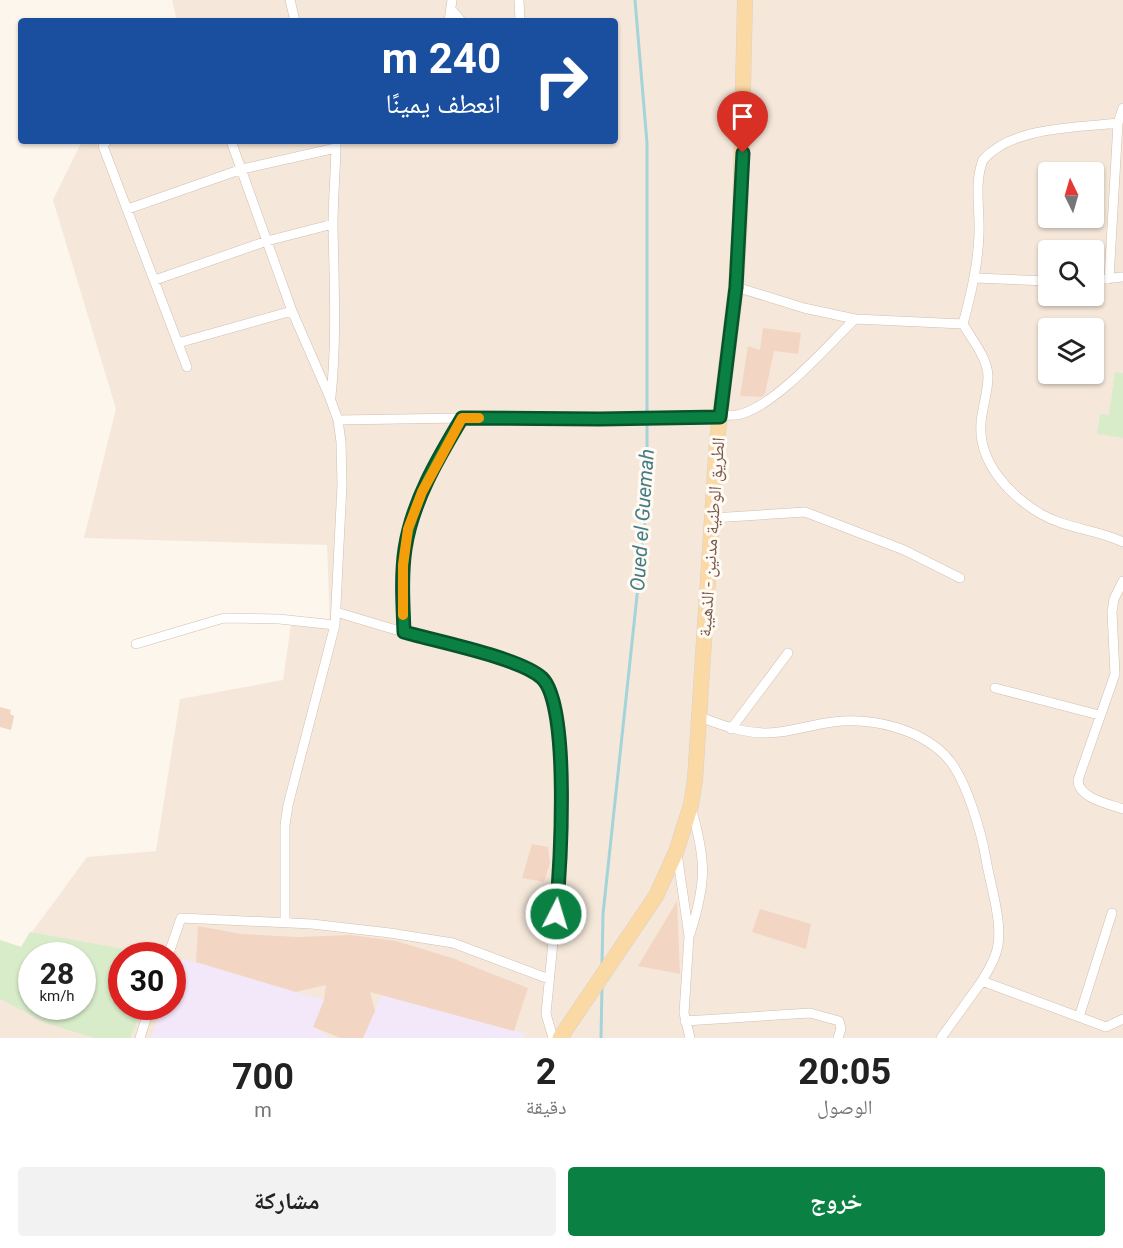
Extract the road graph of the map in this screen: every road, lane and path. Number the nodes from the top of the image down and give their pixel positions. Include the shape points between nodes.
1 (290, 0) edge
2 (519, 0) edge
3 (745, 0) edge
4 (294, 18) edge
5 (520, 18) edge
6 (1123, 108) edge
7 (1118, 123) junction
8 (106, 144) edge
9 (232, 144) edge
10 (336, 145) edge
11 (242, 169) junction
12 (128, 208) junction
13 (333, 224) junction
14 (267, 241) junction
15 (1123, 277) edge
16 (976, 278) junction
17 (1104, 279) edge
18 (1109, 279) junction
19 (155, 280) junction
20 (1038, 281) edge
21 (736, 287) junction
22 (292, 311) junction
23 (855, 319) junction
24 (963, 324) junction
25 (178, 343) junction
26 (187, 367) dead end
27 (330, 398) junction
28 (720, 417) junction
29 (462, 418) junction
30 (338, 420) junction
31 (712, 518) junction
32 (1123, 542) edge
33 (960, 578) dead end
34 (1123, 581) edge
35 (336, 612) junction
36 (334, 625) junction
37 (404, 632) junction
38 (136, 644) dead end
39 (788, 653) dead end
40 (1119, 675) edge
41 (994, 688) dead end
42 (1100, 715) junction
43 (700, 717) junction
44 (731, 729) junction
45 (691, 805) junction
46 (1123, 809) edge
47 (676, 852) junction
48 (1112, 913) dead end
49 (285, 922) junction
50 (689, 936) junction
51 (173, 942) edge
52 (549, 979) junction
53 (982, 981) junction
54 (1079, 1017) junction
55 (1123, 1019) edge
56 (146, 1020) edge
57 (685, 1021) junction
58 (1106, 1027) junction
59 (140, 1038) edge
60 (553, 1038) edge
61 (560, 1038) edge
62 (690, 1038) edge
63 (838, 1038) edge
64 (941, 1038) edge
65 (1101, 1038) edge

1 - 4 street
2 - 5 street
3 - 21 main road, الطريق الوطنية مدنين - الذهيبة via 744,130
6 - 7 street
7 - 16 street via 1032,133 986,157 979,182
7 - 18 street
8 - 12 street via 104,150
9 - 11 street
10 - 11 street
10 - 13 street
11 - 12 street
11 - 14 street
12 - 19 street
13 - 14 street
13 - 27 street via 335,351
14 - 19 street
14 - 22 street
15 - 18 street
16 - 20 street
16 - 24 street
17 - 18 street
19 - 25 street
21 - 23 street
21 - 28 main road, الطريق الوطنية مدنين - الذهيبة
22 - 25 street
22 - 27 street
23 - 24 street
23 - 28 street via 762,405 744,414
24 - 32 street via 986,366 981,439 997,474 1029,506 1052,520
25 - 26 street
27 - 30 street
28 - 29 street
28 - 31 main road, الطريق الوطنية مدنين - الذهيبة
29 - 30 street
29 - 37 street via 422,492 408,529 403,565
30 - 35 street via 342,485
31 - 33 street via 805,512 904,550
31 - 43 main road, الطريق الوطنية مدنين - الذهيبة
34 - 40 street via 1112,612
35 - 36 street
35 - 37 street
36 - 38 street via 224,618
36 - 49 street via 288,805
37 - 52 street via 532,670 553,696 558,723 561,858
39 - 44 street
40 - 42 street
41 - 42 street
42 - 46 street via 1078,786 1096,799
43 - 44 street
43 - 45 main road, الطريق الوطنية مدنين - الذهيبة
44 - 53 street via 779,732 833,722 871,722 902,730 943,754 969,800 985,853 999,926 997,951
45 - 47 main road, الطريق الوطنية مدنين - الذهيبة
45 - 50 street via 701,841 704,874
47 - 50 street
47 - 61 main road, الطريق الوطنية مدنين - الذهيبة via 656,896
48 - 54 street
49 - 51 street via 181,918
49 - 52 street via 453,943
50 - 57 street
52 - 60 street via 546,1014
53 - 54 street
53 - 64 street
54 - 58 street
55 - 58 street
56 - 59 street
57 - 62 street
57 - 63 street via 810,1013 838,1021
58 - 65 street

